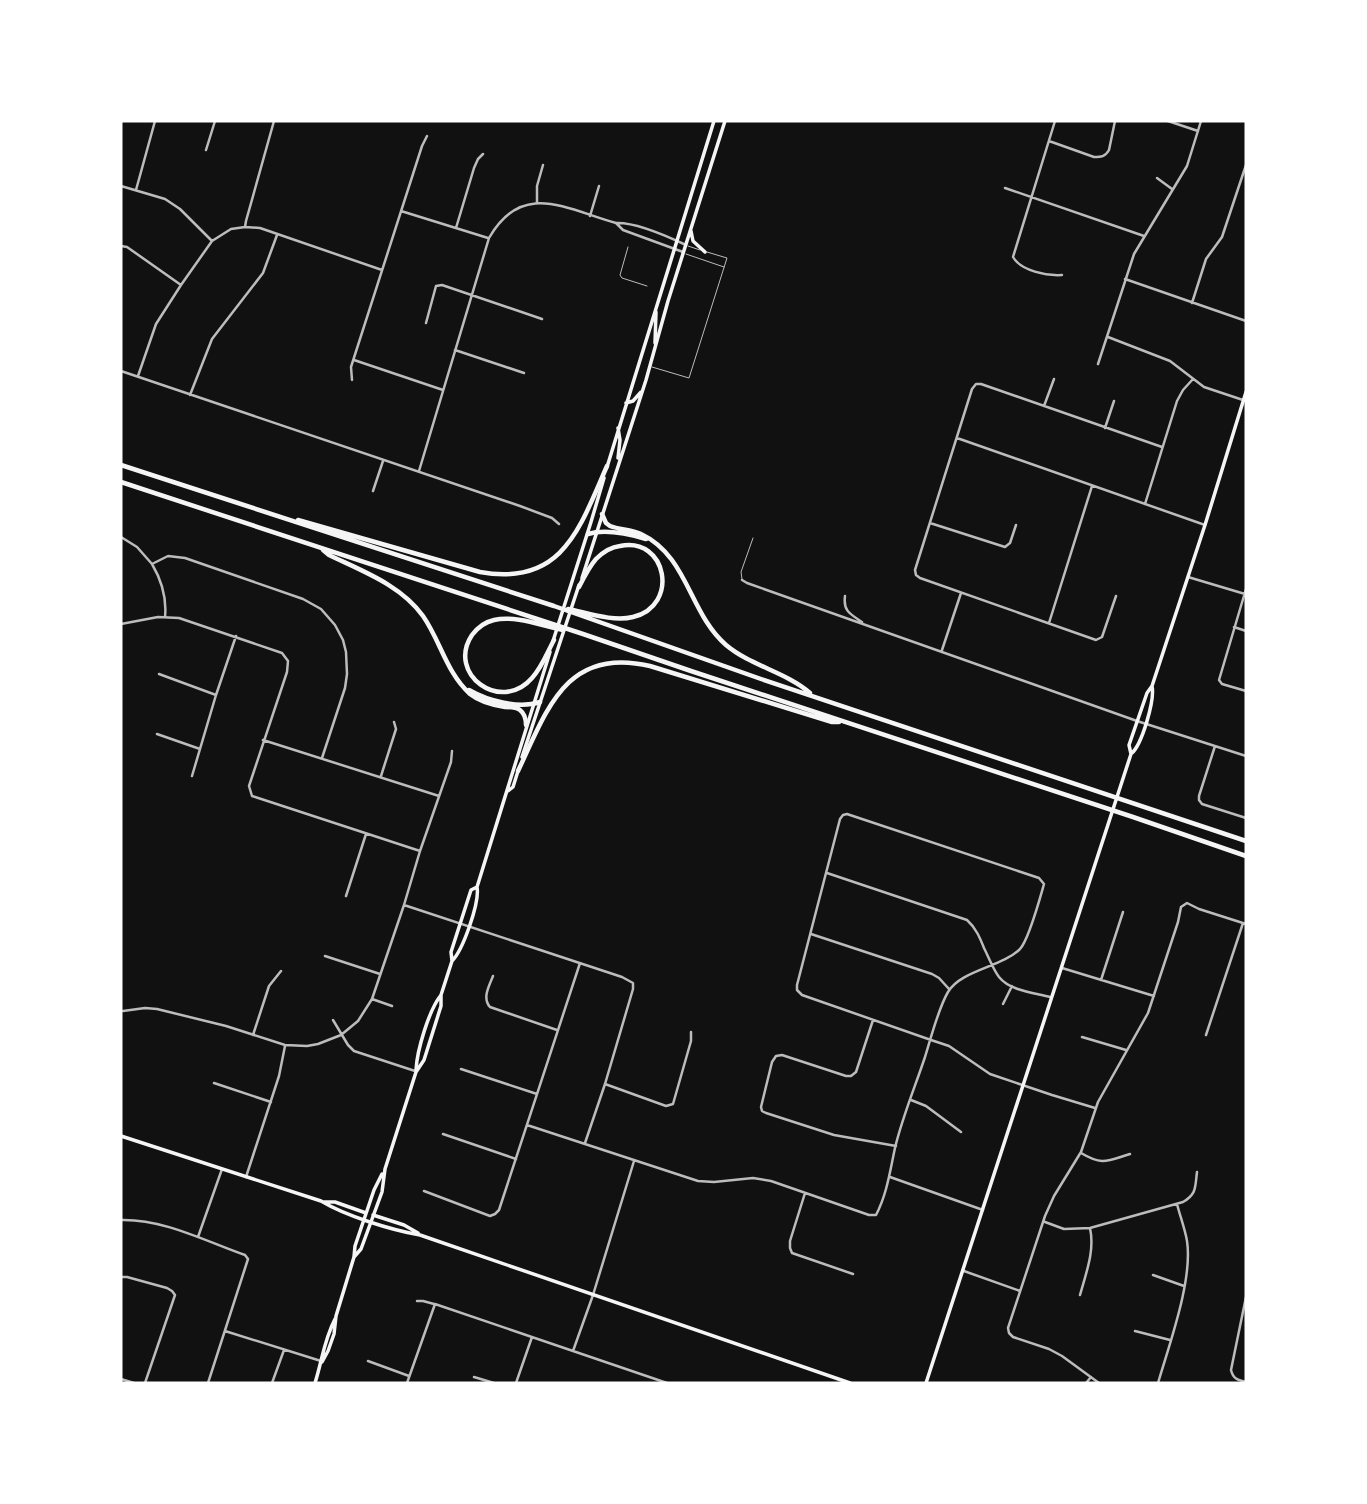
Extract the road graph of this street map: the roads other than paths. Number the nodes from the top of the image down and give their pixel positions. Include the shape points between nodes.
1 (155, 121) edge
2 (215, 121) edge
3 (274, 121) edge
4 (714, 121) edge
5 (725, 121) edge
6 (1055, 121) edge
7 (1115, 121) edge
8 (1168, 121) edge
9 (1201, 121) edge
10 (1198, 131) junction
11 (427, 136) dead end
12 (1049, 141) junction
13 (206, 150) dead end
14 (483, 155) dead end
15 (543, 165) dead end
16 (1246, 165) edge
17 (1157, 178) dead end
18 (121, 186) edge
19 (599, 186) dead end
20 (1005, 188) dead end
21 (1172, 189) junction
22 (136, 190) junction
23 (1031, 197) junction
24 (537, 202) junction
25 (401, 211) junction
26 (590, 216) junction
27 (616, 223) junction
28 (245, 227) junction
29 (456, 228) junction
30 (691, 229) junction
31 (277, 235) junction
32 (1144, 236) junction
33 (489, 238) junction
34 (677, 241) junction
35 (212, 242) junction
36 (686, 245) junction
37 (121, 246) edge
38 (628, 247) dead end
39 (674, 249) junction
40 (705, 252) junction
41 (683, 253) junction
42 (724, 267) junction
43 (382, 270) junction
44 (1062, 275) dead end
45 (1125, 279) junction
46 (181, 285) junction
47 (647, 286) dead end
48 (472, 295) junction
49 (1192, 303) junction
50 (656, 307) junction
51 (542, 319) dead end
52 (1246, 321) edge
53 (426, 323) dead end
54 (1107, 337) junction
55 (655, 348) junction
56 (455, 350) junction
57 (354, 360) junction
58 (1098, 364) dead end
59 (650, 367) junction
60 (121, 371) edge
61 (524, 373) dead end
62 (138, 377) junction
63 (1054, 379) dead end
64 (1193, 379) junction
65 (352, 380) dead end
66 (444, 391) junction
67 (642, 391) junction
68 (1246, 392) edge
69 (190, 395) junction
70 (1245, 400) edge
71 (1114, 401) dead end
72 (626, 403) junction
73 (1044, 407) junction
74 (618, 428) junction
75 (1105, 428) junction
76 (956, 438) junction
77 (1162, 447) junction
78 (383, 460) junction
79 (121, 465) edge
80 (607, 466) junction
81 (617, 467) junction
82 (419, 471) junction
83 (121, 482) edge
84 (1092, 486) junction
85 (373, 491) dead end
86 (1145, 504) junction
87 (602, 514) junction
88 (287, 519) junction
89 (930, 523) junction
90 (559, 524) dead end
91 (1016, 525) dead end
92 (1205, 525) junction
93 (596, 532) junction
94 (588, 534) junction
95 (121, 537) edge
96 (753, 538) dead end
97 (654, 542) junction
98 (317, 546) junction
99 (152, 563) junction
100 (1188, 577) junction
101 (742, 580) joint
102 (579, 587) junction
103 (1246, 589) edge
104 (961, 593) junction
105 (1245, 594) edge
106 (845, 596) dead end
107 (1116, 596) dead end
108 (554, 606) junction
109 (165, 617) junction
110 (121, 624) edge
111 (1049, 624) junction
112 (868, 625) junction
113 (1234, 627) junction
114 (1246, 631) edge
115 (583, 634) junction
116 (236, 636) junction
117 (554, 640) junction
118 (941, 651) junction
119 (159, 674) dead end
120 (463, 686) junction
121 (1152, 686) junction
122 (1246, 691) edge
123 (216, 695) junction
124 (814, 695) junction
125 (540, 702) junction
126 (533, 704) junction
127 (1137, 721) junction
128 (394, 722) dead end
129 (846, 723) junction
130 (1145, 723) junction
131 (526, 725) junction
132 (157, 734) dead end
133 (263, 740) junction
134 (1215, 746) junction
135 (200, 749) junction
136 (452, 751) dead end
137 (1131, 754) junction
138 (1246, 756) edge
139 (322, 758) junction
140 (518, 771) junction
141 (192, 776) dead end
142 (381, 776) junction
143 (508, 791) junction
144 (439, 796) junction
145 (1246, 818) edge
146 (366, 834) junction
147 (1246, 841) edge
148 (420, 851) junction
149 (1246, 856) edge
150 (827, 873) junction
151 (477, 887) junction
152 (346, 896) dead end
153 (404, 905) junction
154 (1123, 912) dead end
155 (460, 923) junction
156 (1245, 924) edge
157 (468, 925) junction
158 (810, 933) junction
159 (325, 956) dead end
160 (452, 961) junction
161 (579, 963) junction
162 (992, 965) junction
163 (1062, 968) junction
164 (281, 971) dead end
165 (380, 974) junction
166 (493, 976) dead end
167 (1101, 980) junction
168 (1012, 986) junction
169 (949, 989) junction
170 (1154, 996) junction
171 (1052, 998) junction
172 (372, 999) junction
173 (1003, 1004) dead end
174 (393, 1006) dead end
175 (123, 1011) dead end
176 (333, 1020) dead end
177 (873, 1020) junction
178 (557, 1030) junction
179 (691, 1032) dead end
180 (253, 1035) junction
181 (341, 1035) junction
182 (1206, 1035) dead end
183 (1082, 1037) dead end
184 (931, 1040) junction
185 (285, 1045) junction
186 (1127, 1051) junction
187 (461, 1069) dead end
188 (416, 1072) junction
189 (214, 1083) dead end
190 (605, 1084) junction
191 (1024, 1085) junction
192 (537, 1094) junction
193 (911, 1100) junction
194 (271, 1101) junction
195 (1096, 1108) junction
196 (527, 1125) junction
197 (961, 1132) dead end
198 (443, 1134) dead end
199 (121, 1136) edge
200 (585, 1145) junction
201 (895, 1146) junction
202 (1081, 1152) junction
203 (1130, 1154) dead end
204 (516, 1159) junction
205 (634, 1161) junction
206 (222, 1169) junction
207 (385, 1170) junction
208 (1197, 1172) dead end
209 (246, 1177) junction
210 (890, 1177) junction
211 (424, 1191) dead end
212 (805, 1193) junction
213 (321, 1201) junction
214 (1177, 1204) junction
215 (983, 1210) junction
216 (366, 1213) junction
217 (373, 1215) junction
218 (364, 1219) junction
219 (121, 1220) edge
220 (371, 1221) junction
221 (1044, 1221) junction
222 (1090, 1228) junction
223 (419, 1235) junction
224 (198, 1237) junction
225 (354, 1257) junction
226 (964, 1271) junction
227 (853, 1274) dead end
228 (1153, 1275) dead end
229 (121, 1277) edge
230 (1184, 1286) junction
231 (1020, 1291) junction
232 (593, 1295) junction
233 (1080, 1295) dead end
234 (1246, 1297) edge
235 (417, 1301) dead end
236 (435, 1304) junction
237 (225, 1331) junction
238 (1135, 1331) dead end
239 (532, 1337) junction
240 (1170, 1340) junction
241 (284, 1350) junction
242 (573, 1351) junction
243 (368, 1361) dead end
244 (322, 1362) junction
245 (409, 1376) junction
246 (474, 1377) dead end
247 (1091, 1377) junction
248 (121, 1379) edge
249 (654, 1381) edge
250 (1246, 1382) edge
251 (134, 1383) edge
252 (145, 1383) edge
253 (208, 1383) edge
254 (272, 1383) edge
255 (315, 1383) edge
256 (407, 1383) edge
257 (494, 1383) edge
258 (516, 1383) edge
259 (667, 1383) edge
260 (850, 1383) edge
261 (926, 1383) edge
262 (1086, 1383) edge
263 (1099, 1383) edge
264 (1158, 1383) edge

1 - 22 street
2 - 13 street
3 - 28 street
4 - 34 main road
5 - 30 main road
6 - 12 street
7 - 12 street via 1108,150 1101,157
8 - 10 street
9 - 10 street
10 - 21 street via 1187,166
11 - 25 street
12 - 23 street
14 - 29 street via 474,168
15 - 24 street
16 - 49 street via 1222,237 1206,259
17 - 21 street
18 - 22 street
19 - 26 street
20 - 23 street
21 - 32 street
22 - 35 street via 180,209
23 - 32 street
23 - 44 street via 1014,261 1045,274
24 - 26 street
24 - 33 street via 506,215
25 - 29 street
25 - 43 street
26 - 27 street
27 - 34 street
27 - 39 street via 623,230
28 - 31 street
28 - 35 street via 231,229
29 - 33 street
30 - 36 main road
30 - 40 main road via 693,241
31 - 43 street
31 - 69 street via 264,273 212,339
32 - 45 street
33 - 48 street
34 - 36 street
34 - 39 main road
35 - 46 street
36 - 40 lane
36 - 41 main road
37 - 46 street
38 - 47 lane via 620,275
39 - 41 street
39 - 50 main road
40 - 42 lane via 727,258
41 - 42 lane
41 - 55 main road
42 - 59 lane via 689,378
43 - 57 street
45 - 49 street
45 - 54 street
46 - 62 street via 156,324
48 - 51 street
48 - 53 street via 436,286
48 - 56 street
49 - 52 street
50 - 55 main road
50 - 72 main road
54 - 58 street
54 - 64 street via 1170,360
55 - 59 main road
56 - 61 street
56 - 66 street
57 - 65 street
57 - 66 street
59 - 67 main road
60 - 62 street
62 - 69 street
63 - 73 street
64 - 70 street
64 - 77 street via 1177,401
66 - 82 street
67 - 72 main road
67 - 81 main road
68 - 70 main road
69 - 78 street
70 - 92 main road
71 - 75 street
72 - 74 main road
73 - 75 street
73 - 76 street via 976,384
74 - 80 main road
74 - 81 main road
75 - 77 street
76 - 84 street
76 - 89 street
77 - 86 street
78 - 82 street
78 - 85 street
79 - 88 highway
80 - 88 highway via 566,547 549,561 520,573 480,572
80 - 94 main road
81 - 87 main road
82 - 90 street
83 - 98 highway
84 - 86 street
84 - 111 street
86 - 92 street
87 - 93 main road
87 - 97 highway via 610,526
88 - 108 highway
89 - 91 street via 1005,547
89 - 104 street via 915,573
92 - 100 main road
93 - 94 highway
93 - 97 highway
93 - 102 main road
94 - 117 main road
95 - 99 street
96 - 101 lane
97 - 124 highway via 670,555 704,618 725,644
98 - 115 highway
98 - 120 highway via 408,599
99 - 109 street via 164,590
99 - 139 street via 181,557 303,599 321,609 335,625 346,652 347,674
100 - 105 street
100 - 121 main road
101 - 112 street
102 - 108 highway via 598,556 628,544 651,553 663,580 657,601 636,616 621,618
102 - 125 main road
103 - 105 street
104 - 111 street
104 - 118 street
105 - 113 street
106 - 112 street via 849,614
107 - 111 street via 1100,639
108 - 124 highway
109 - 110 street
109 - 116 street
112 - 118 street
113 - 114 street
113 - 122 street via 1219,680
115 - 117 highway via 513,619 490,621 470,639 467,665 485,688 511,691 534,676
115 - 129 highway
116 - 123 street
116 - 133 street via 282,653 288,661
117 - 126 main road
118 - 127 street
119 - 123 street
120 - 126 highway via 486,699
120 - 131 highway via 481,701 520,710
121 - 127 main road
121 - 130 main road via 1154,695
123 - 135 street
124 - 147 highway
125 - 126 highway
125 - 140 main road
126 - 131 main road
127 - 130 street
127 - 137 main road via 1129,745
128 - 142 street via 396,729
129 - 140 highway via 650,666 609,663 584,672 557,694
129 - 149 highway
130 - 134 street
130 - 137 main road
131 - 143 main road
132 - 135 street
133 - 139 street
133 - 146 street via 249,786 252,796
134 - 138 street
134 - 145 street via 1199,801
135 - 141 street
136 - 144 street
137 - 163 main road
139 - 142 street
140 - 143 main road
142 - 144 street
143 - 151 main road
144 - 148 street
146 - 148 street
146 - 152 street
148 - 153 street
150 - 158 street
150 - 162 street via 967,920
150 - 162 street via 840,819 851,814 1040,878 1044,886 1027,938 1021,948
151 - 155 main road via 471,890
151 - 157 main road
153 - 155 street
153 - 165 street
154 - 167 street
155 - 157 street
155 - 160 main road
156 - 170 street via 1187,903 1181,907
156 - 182 street
157 - 160 main road
157 - 161 street
158 - 169 street via 932,974
158 - 177 street via 798,992
159 - 165 street
160 - 188 main road via 442,1006
161 - 178 street
161 - 190 street via 633,985
162 - 168 street
162 - 169 street
163 - 167 street
163 - 171 main road
164 - 180 street via 269,986
165 - 172 street
166 - 178 street via 486,996 490,1007
167 - 170 street
168 - 171 street
168 - 173 street
169 - 184 street
170 - 186 street
171 - 191 main road
172 - 174 street
172 - 181 street via 358,1021
175 - 180 street via 157,1009
176 - 181 street
177 - 184 street
177 - 201 street via 856,1072 849,1077 776,1056 761,1107 765,1113 834,1135
178 - 192 street
179 - 190 street via 673,1104 666,1106
180 - 185 street
181 - 185 street via 307,1046
181 - 188 street via 360,1053
183 - 186 street
184 - 191 street via 949,1046 990,1074
184 - 193 street
185 - 194 street
186 - 195 street
187 - 192 street
188 - 207 main road
189 - 194 street
190 - 200 street
191 - 195 street
191 - 215 main road
192 - 196 street
193 - 197 street
193 - 201 street
194 - 209 street
195 - 202 street
196 - 200 street
196 - 204 street
198 - 204 street
199 - 206 main road
200 - 205 street
201 - 210 street
202 - 203 street via 1099,1162
202 - 221 street
204 - 211 street via 499,1210 490,1216
205 - 212 street via 698,1181 753,1178
205 - 232 street
206 - 209 main road
206 - 224 street
207 - 216 main road
207 - 217 main road
208 - 214 street via 1195,1192
209 - 213 main road
210 - 212 street via 876,1215
210 - 215 street
212 - 227 street via 790,1241 792,1253
213 - 216 main road
213 - 218 main road
214 - 222 street
214 - 230 street via 1187,1240
215 - 226 main road
216 - 217 main road
216 - 218 main road
217 - 220 main road
217 - 223 main road
218 - 220 main road
218 - 225 main road
219 - 224 street via 148,1221
220 - 223 main road
220 - 225 main road
221 - 222 street via 1064,1229
221 - 231 street
222 - 233 street via 1092,1252
223 - 232 main road
224 - 237 street via 248,1259
225 - 244 main road
226 - 231 street
226 - 261 main road
228 - 230 street
229 - 252 street via 167,1288 176,1296
230 - 240 street
231 - 247 street via 1009,1333 1049,1349
232 - 242 street
232 - 260 main road
234 - 250 street via 1231,1370 1237,1380
235 - 236 street
236 - 239 street
236 - 245 street
237 - 241 street
237 - 253 street
238 - 240 street
239 - 242 street
239 - 258 street
240 - 264 street
241 - 244 street
241 - 254 street
242 - 249 street
243 - 245 street
244 - 255 main road
245 - 256 street
246 - 257 street
247 - 262 street
247 - 263 street
248 - 251 street
249 - 259 street

